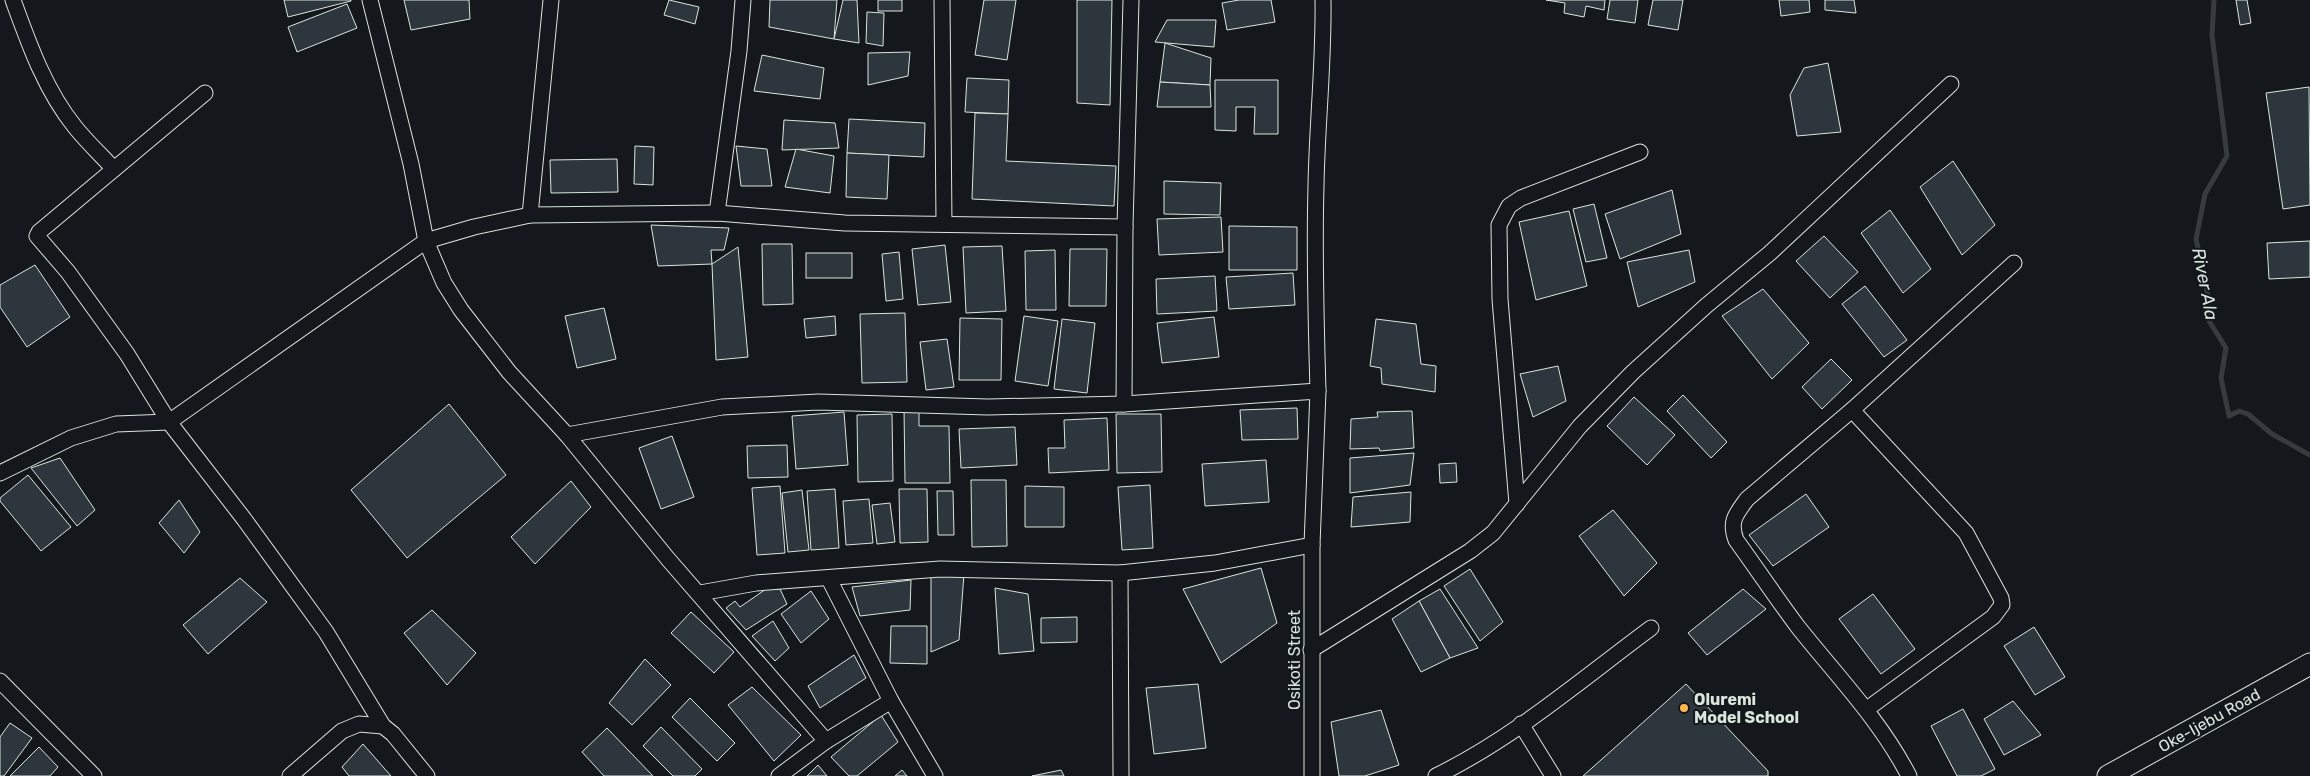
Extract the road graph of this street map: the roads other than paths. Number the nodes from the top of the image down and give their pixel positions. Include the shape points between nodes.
1 (13, 0) edge
2 (370, 0) edge
3 (551, 0) edge
4 (743, 0) edge
5 (942, 0) edge
6 (1131, 0) edge
7 (1323, 0) edge
8 (1950, 84) dead end
9 (205, 93) dead end
10 (1640, 152) dead end
11 (114, 169) junction
12 (717, 213) junction
13 (530, 215) junction
14 (944, 224) junction
15 (1125, 227) junction
16 (426, 241) junction
17 (2014, 263) dead end
18 (1318, 391) junction
19 (1124, 404) junction
20 (1852, 410) junction
21 (168, 422) junction
22 (567, 435) junction
23 (0, 473) edge
24 (1517, 504) junction
25 (1312, 545) junction
26 (1120, 573) junction
27 (829, 579) junction
28 (700, 593) junction
29 (1651, 628) dead end
30 (1311, 650) junction
31 (2310, 664) edge
32 (0, 681) edge
33 (891, 701) junction
34 (1866, 709) junction
35 (1521, 724) junction
36 (383, 726) junction
37 (826, 741) junction
38 (94, 776) edge
39 (290, 776) edge
40 (427, 776) edge
41 (779, 776) edge
42 (935, 776) edge
43 (1121, 776) edge
44 (1312, 776) edge
45 (1436, 776) edge
46 (1553, 776) edge
47 (1909, 776) edge
48 (2108, 776) edge

1 - 11 street via 31,50 52,94 74,127
2 - 16 street
3 - 13 street
4 - 12 street
5 - 14 street
6 - 15 street
7 - 18 street, Osikoti Street via 1324,40 1316,184
8 - 24 street via 1770,253 1634,372 1580,426
9 - 11 street
10 - 24 street via 1521,198 1510,206 1499,224 1500,299
11 - 21 street via 37,236 68,272 127,354
12 - 13 street
12 - 14 street via 845,223
13 - 16 street
14 - 15 street
15 - 19 street
16 - 21 street
16 - 22 street via 444,283 461,310 510,372
17 - 20 street
18 - 19 street
18 - 25 street, Osikoti Street
19 - 22 street via 988,407 818,402 722,407
20 - 34 street via 1747,499 1736,514 1732,528 1736,540 1798,626
20 - 34 street via 1966,533 2002,605 1993,617
21 - 23 street via 116,424 71,438
21 - 36 street via 326,632
22 - 28 street via 668,559
24 - 30 street via 1493,533 1470,551
25 - 26 street via 1215,563
25 - 30 street, Osikoti Street
26 - 27 street via 940,569
26 - 43 street
27 - 28 street via 756,584
27 - 33 street
28 - 37 street
29 - 35 street
30 - 44 street, Osikoti Street
31 - 48 main road, Oke-Ijebu Road
32 - 38 street
33 - 37 street
33 - 42 street
34 - 47 street
35 - 45 street
35 - 46 street
36 - 39 street via 359,724 342,731
36 - 40 street via 394,734
37 - 41 street

